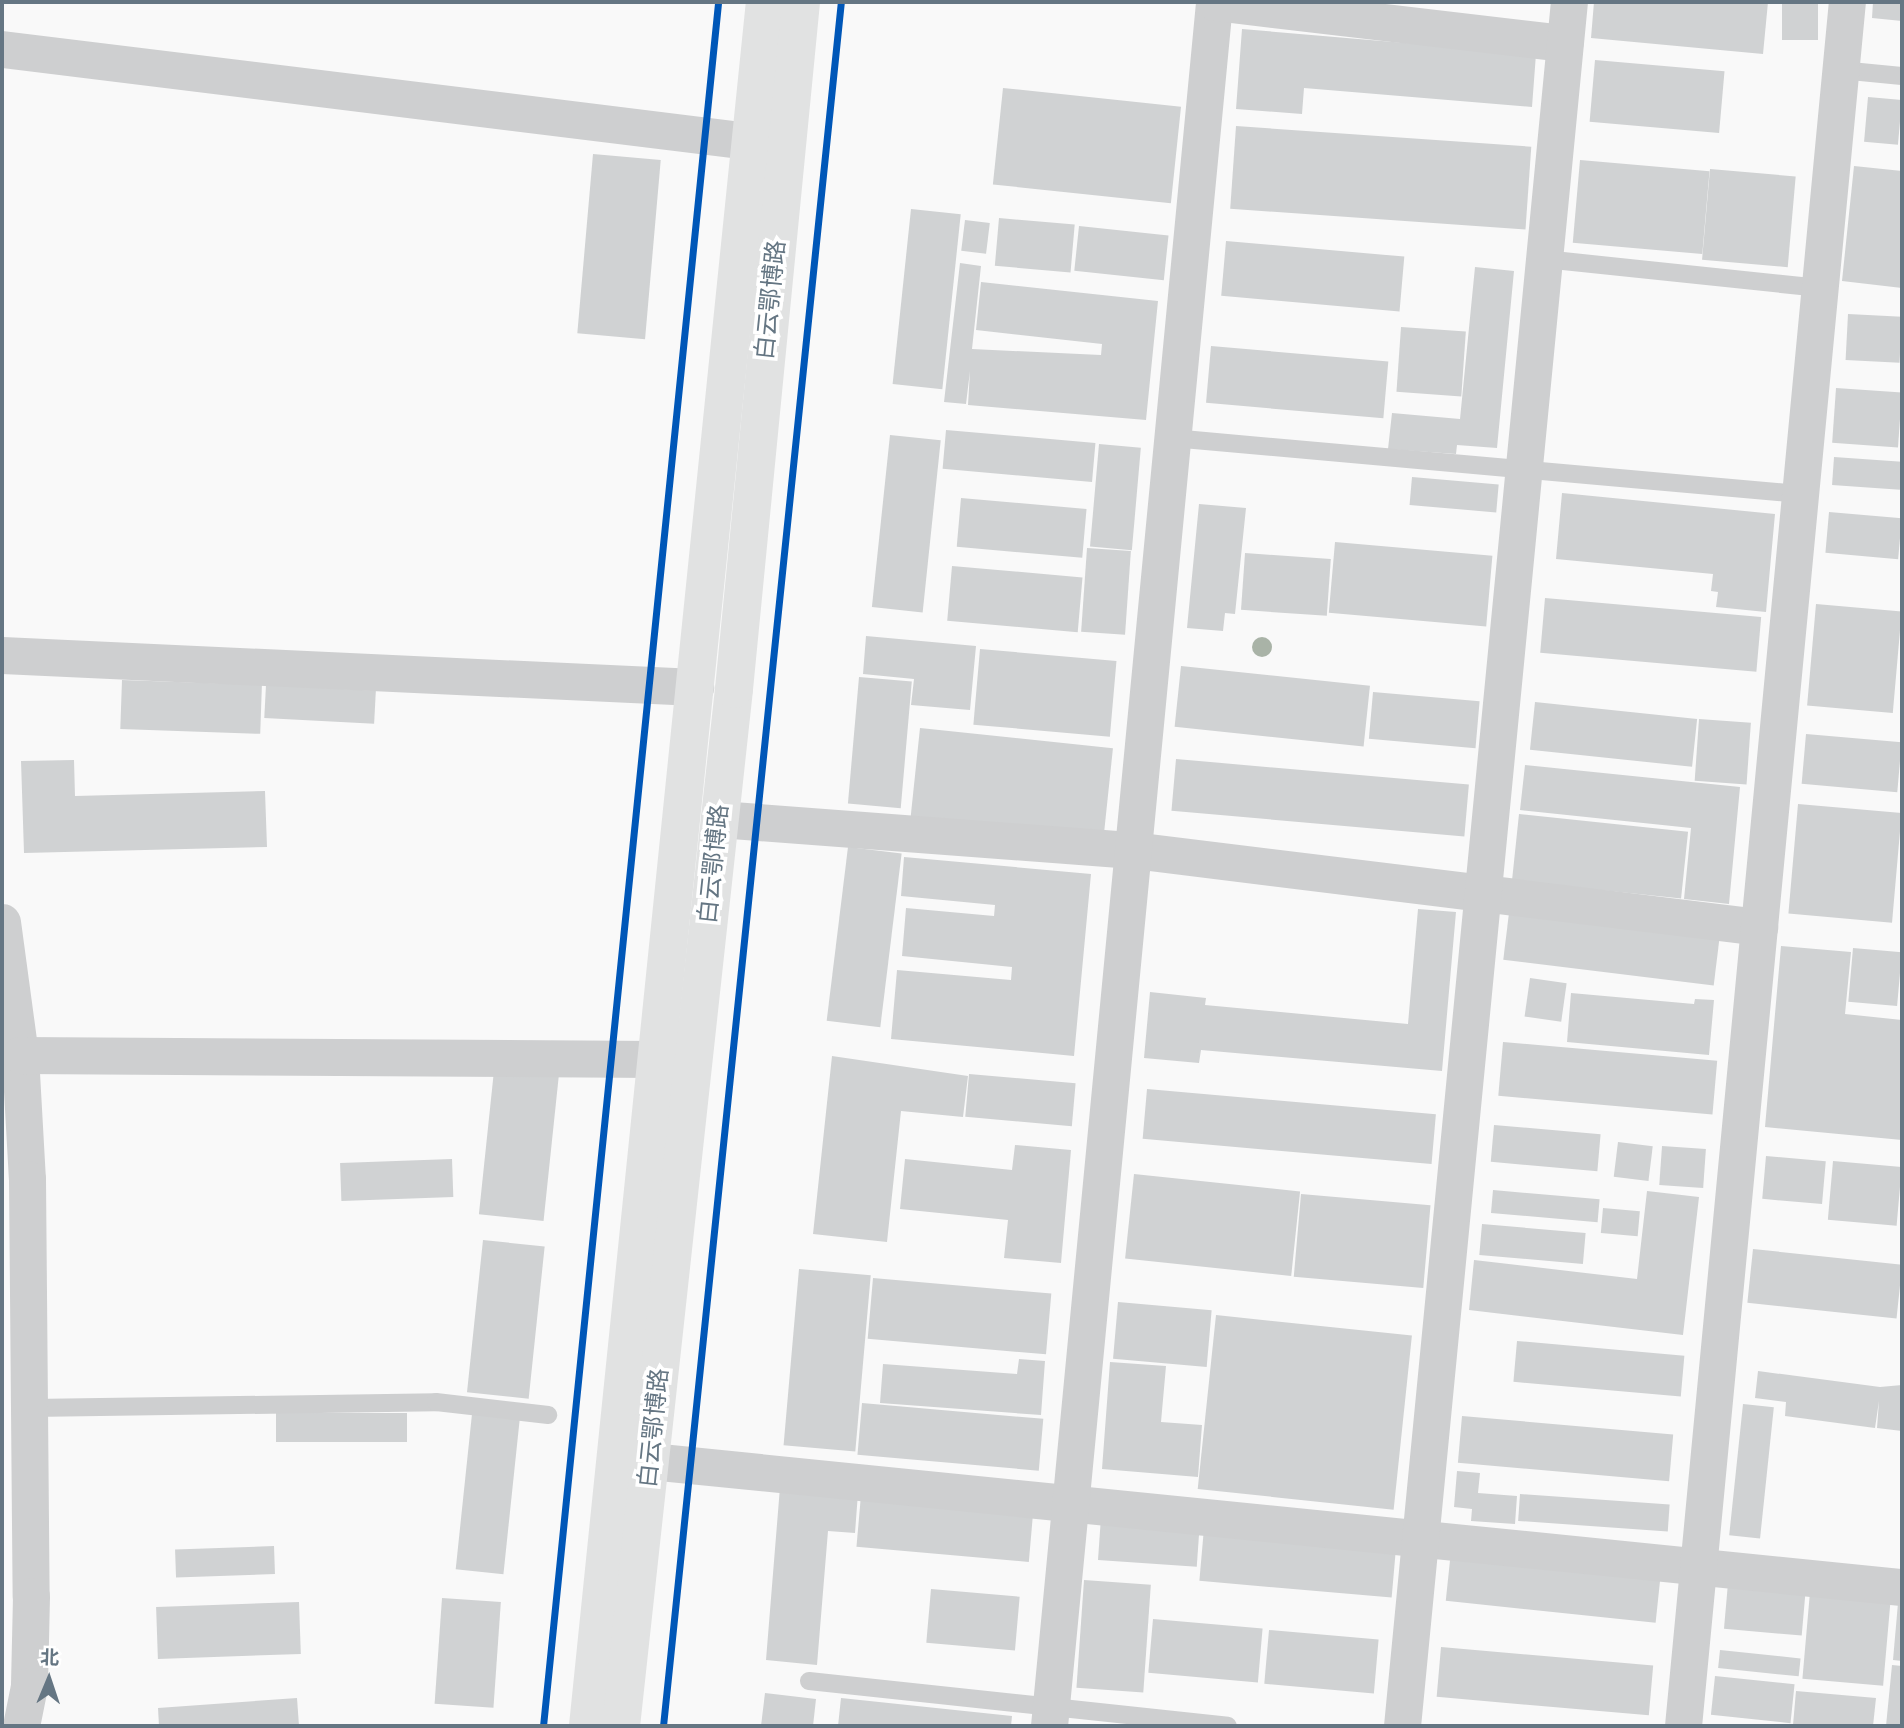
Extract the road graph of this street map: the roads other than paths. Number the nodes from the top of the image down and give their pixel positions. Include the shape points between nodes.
1 (765, 2) edge
2 (801, 2) edge
3 (1569, 2) edge
4 (1847, 2) edge
5 (1565, 43) junction
6 (2, 49) edge
7 (1840, 70) junction
8 (1902, 76) edge
9 (769, 144) junction
10 (1544, 259) junction
11 (1819, 288) junction
12 (1172, 438) junction
13 (1524, 468) junction
14 (1800, 495) junction
15 (2, 655) edge
16 (695, 687) junction
17 (719, 819) junction
18 (1133, 850) junction
19 (1483, 894) junction
20 (2, 922) edge
21 (1759, 927) junction
22 (20, 1055) junction
23 (657, 1059) junction
24 (16, 1369) edge
25 (30, 1408) junction
26 (548, 1415) dead end
27 (650, 1461) junction
28 (1070, 1503) junction
29 (1420, 1539) junction
30 (1698, 1567) junction
31 (1902, 1587) edge
32 (809, 1681) dead end
33 (1050, 1717) edge
34 (20, 1726) edge
35 (589, 1726) edge
36 (621, 1726) edge
37 (1228, 1726) edge
38 (1402, 1726) edge
39 (1683, 1726) edge

1 - 9 main road, 白云鄂博路
2 - 9 main road, 白云鄂博路
3 - 5 street
4 - 7 street
5 - 10 street
5 - 12 street via 1214,2
6 - 9 street
7 - 8 lane
7 - 11 street
9 - 16 main road, 白云鄂博路
9 - 17 main road, 白云鄂博路
10 - 11 lane
10 - 13 street
11 - 14 street
12 - 13 lane
12 - 18 street
13 - 14 lane
13 - 19 street
14 - 21 street
15 - 16 street
16 - 23 main road, 白云鄂博路
17 - 18 street
17 - 27 main road, 白云鄂博路
18 - 19 street
18 - 28 street
19 - 21 street
19 - 29 street
20 - 22 street
21 - 30 street
22 - 23 street
22 - 24 street
23 - 35 main road, 白云鄂博路
24 - 25 street
25 - 26 lane via 436,1402
25 - 34 street via 29,1686
27 - 28 street
27 - 36 main road, 白云鄂博路
28 - 29 street
28 - 33 street
29 - 30 street
29 - 38 street
30 - 31 street
30 - 39 street
32 - 33 lane
33 - 37 lane

